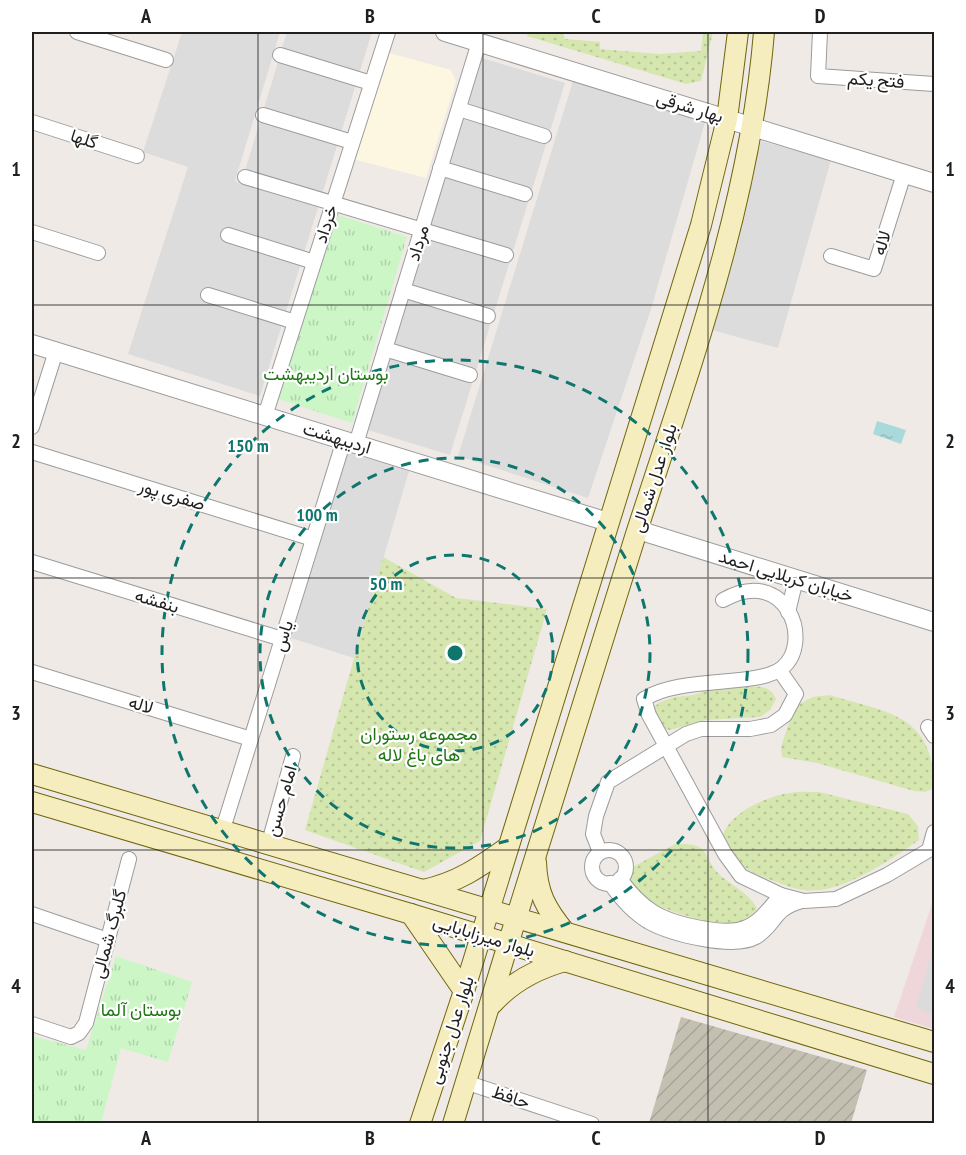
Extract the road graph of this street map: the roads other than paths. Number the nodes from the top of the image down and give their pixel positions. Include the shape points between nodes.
1 (77, 32) edge
2 (388, 32) edge
3 (445, 32) edge
4 (738, 32) edge
5 (764, 32) edge
6 (820, 32) edge
7 (479, 42) junction
8 (280, 55) dead end
9 (166, 60) dead end
10 (371, 83) junction
11 (934, 84) edge
12 (459, 109) junction
13 (263, 115) dead end
14 (727, 118) junction
15 (32, 122) edge
16 (753, 126) junction
17 (544, 136) dead end
18 (352, 142) junction
19 (137, 156) dead end
20 (441, 168) junction
21 (904, 174) junction
22 (245, 177) dead end
23 (934, 183) edge
24 (525, 194) dead end
25 (333, 203) junction
26 (422, 230) junction
27 (32, 232) edge
28 (228, 235) dead end
29 (98, 253) dead end
30 (506, 255) dead end
31 (831, 256) dead end
32 (314, 262) junction
33 (403, 290) junction
34 (208, 295) dead end
35 (488, 316) dead end
36 (295, 322) junction
37 (32, 344) edge
38 (385, 349) junction
39 (56, 351) junction
40 (470, 375) dead end
41 (265, 416) junction
42 (32, 427) edge
43 (350, 442) junction
44 (32, 452) edge
45 (608, 522) junction
46 (638, 530) junction
47 (313, 539) junction
48 (32, 562) edge
49 (796, 579) junction
50 (723, 600) dead end
51 (788, 612) junction
52 (934, 622) edge
53 (282, 639) junction
54 (780, 671) junction
55 (32, 672) edge
56 (251, 739) junction
57 (666, 746) junction
58 (293, 756) dead end
59 (32, 774) edge
60 (32, 802) edge
61 (222, 832) junction
62 (934, 832) edge
63 (268, 846) junction
64 (508, 847) junction
65 (535, 851) junction
66 (600, 852) junction
67 (129, 860) dead end
68 (615, 881) junction
69 (421, 890) junction
70 (781, 895) junction
71 (804, 901) junction
72 (489, 909) junction
73 (32, 914) edge
74 (411, 914) junction
75 (515, 917) junction
76 (565, 932) junction
77 (481, 936) junction
78 (108, 940) junction
79 (507, 944) junction
80 (565, 961) junction
81 (464, 991) junction
82 (488, 1009) junction
83 (32, 1024) edge
84 (934, 1042) edge
85 (934, 1074) edge
86 (465, 1082) junction
87 (420, 1124) edge
88 (453, 1124) edge
89 (592, 1124) edge

1 - 9 street
2 - 10 street, خرداد
3 - 7 street, بهار شرقی
4 - 14 main road, بلوار عدل شمالی
5 - 16 main road, بلوار عدل شمالی
6 - 11 street, فتح یکم via 818,76
7 - 12 street, مرداد
7 - 14 street, بهار شرقی
8 - 10 street
10 - 18 street, خرداد
12 - 17 street
12 - 20 street, مرداد
13 - 18 street
14 - 16 street, بهار شرقی
14 - 45 main road, بلوار عدل شمالی via 700,225
15 - 19 street, گلها
16 - 21 street, بهار شرقی
16 - 46 main road, بلوار عدل شمالی via 730,230 695,354
18 - 25 street, خرداد
20 - 24 street
20 - 26 street, مرداد
21 - 23 street, بهار شرقی
21 - 31 street, لاله via 874,269
22 - 25 street
25 - 26 street
25 - 32 street, خرداد
26 - 30 street
26 - 33 street, مرداد
27 - 29 street
28 - 32 street
32 - 36 street, خرداد
33 - 35 street
33 - 38 street, مرداد
34 - 36 street
36 - 41 street, خرداد
37 - 39 street, اردیبهشت
38 - 40 street
38 - 43 street, مرداد
39 - 41 street, اردیبهشت
39 - 42 street
41 - 43 street, اردیبهشت
43 - 45 street, اردیبهشت
43 - 47 street, یاس
44 - 47 street, صفری پور
45 - 64 main road, بلوار عدل شمالی
46 - 49 street, خیابان کربلایی احمد
46 - 65 main road, بلوار عدل شمالی
47 - 53 street, یاس
48 - 53 street, بنفشه
49 - 51 street
49 - 52 street, خیابان کربلایی احمد
50 - 51 street via 748,590 768,591 779,597
51 - 54 street via 796,648
53 - 56 street, یاس
54 - 57 street via 796,694 785,715 771,725 701,729
54 - 57 street via 668,688 644,699
55 - 56 street, لاله
56 - 61 street, یاس
57 - 66 street via 608,782 593,834
57 - 70 street via 741,876
58 - 63 street, امام حسن
59 - 61 main road, بلوار میرزابابایی
60 - 74 main road, بلوار میرزابابایی
61 - 63 main road, بلوار میرزابابایی
62 - 71 street via 929,850 887,875 836,899
63 - 69 main road, بلوار میرزابابایی
64 - 69 main road via 449,885
64 - 72 main road, بلوار عدل شمالی
65 - 75 main road, بلوار عدل شمالی
65 - 76 main road via 537,880 546,909
66 - 68 street via 593,861 593,871 599,880
66 - 68 street via 616,851 624,858 626,869
67 - 78 street, گلبرگ شمالی
68 - 70 street via 655,913 720,932 733,932 756,922
68 - 71 street via 624,903 650,923 722,944 756,936 785,906
69 - 72 main road, بلوار میرزابابایی
70 - 71 street
72 - 75 main road, بلوار میرزابابایی
72 - 77 main road, بلوار عدل جنوبی
73 - 78 street
74 - 77 main road, بلوار میرزابابایی
74 - 81 main road
75 - 76 main road, بلوار میرزابابایی
75 - 79 main road, بلوار عدل جنوبی
76 - 84 main road, بلوار میرزابابایی
77 - 79 main road, بلوار میرزابابایی
77 - 81 main road, بلوار عدل جنوبی
78 - 83 street, گلبرگ شمالی via 86,1023 79,1033 71,1037
79 - 80 main road, بلوار میرزابابایی
79 - 82 main road, بلوار عدل جنوبی
80 - 82 main road via 545,966 508,987
80 - 85 main road, بلوار میرزابابایی
81 - 87 main road, بلوار عدل جنوبی
82 - 86 main road, بلوار عدل جنوبی
86 - 88 main road, بلوار عدل جنوبی
86 - 89 street, حافظ

